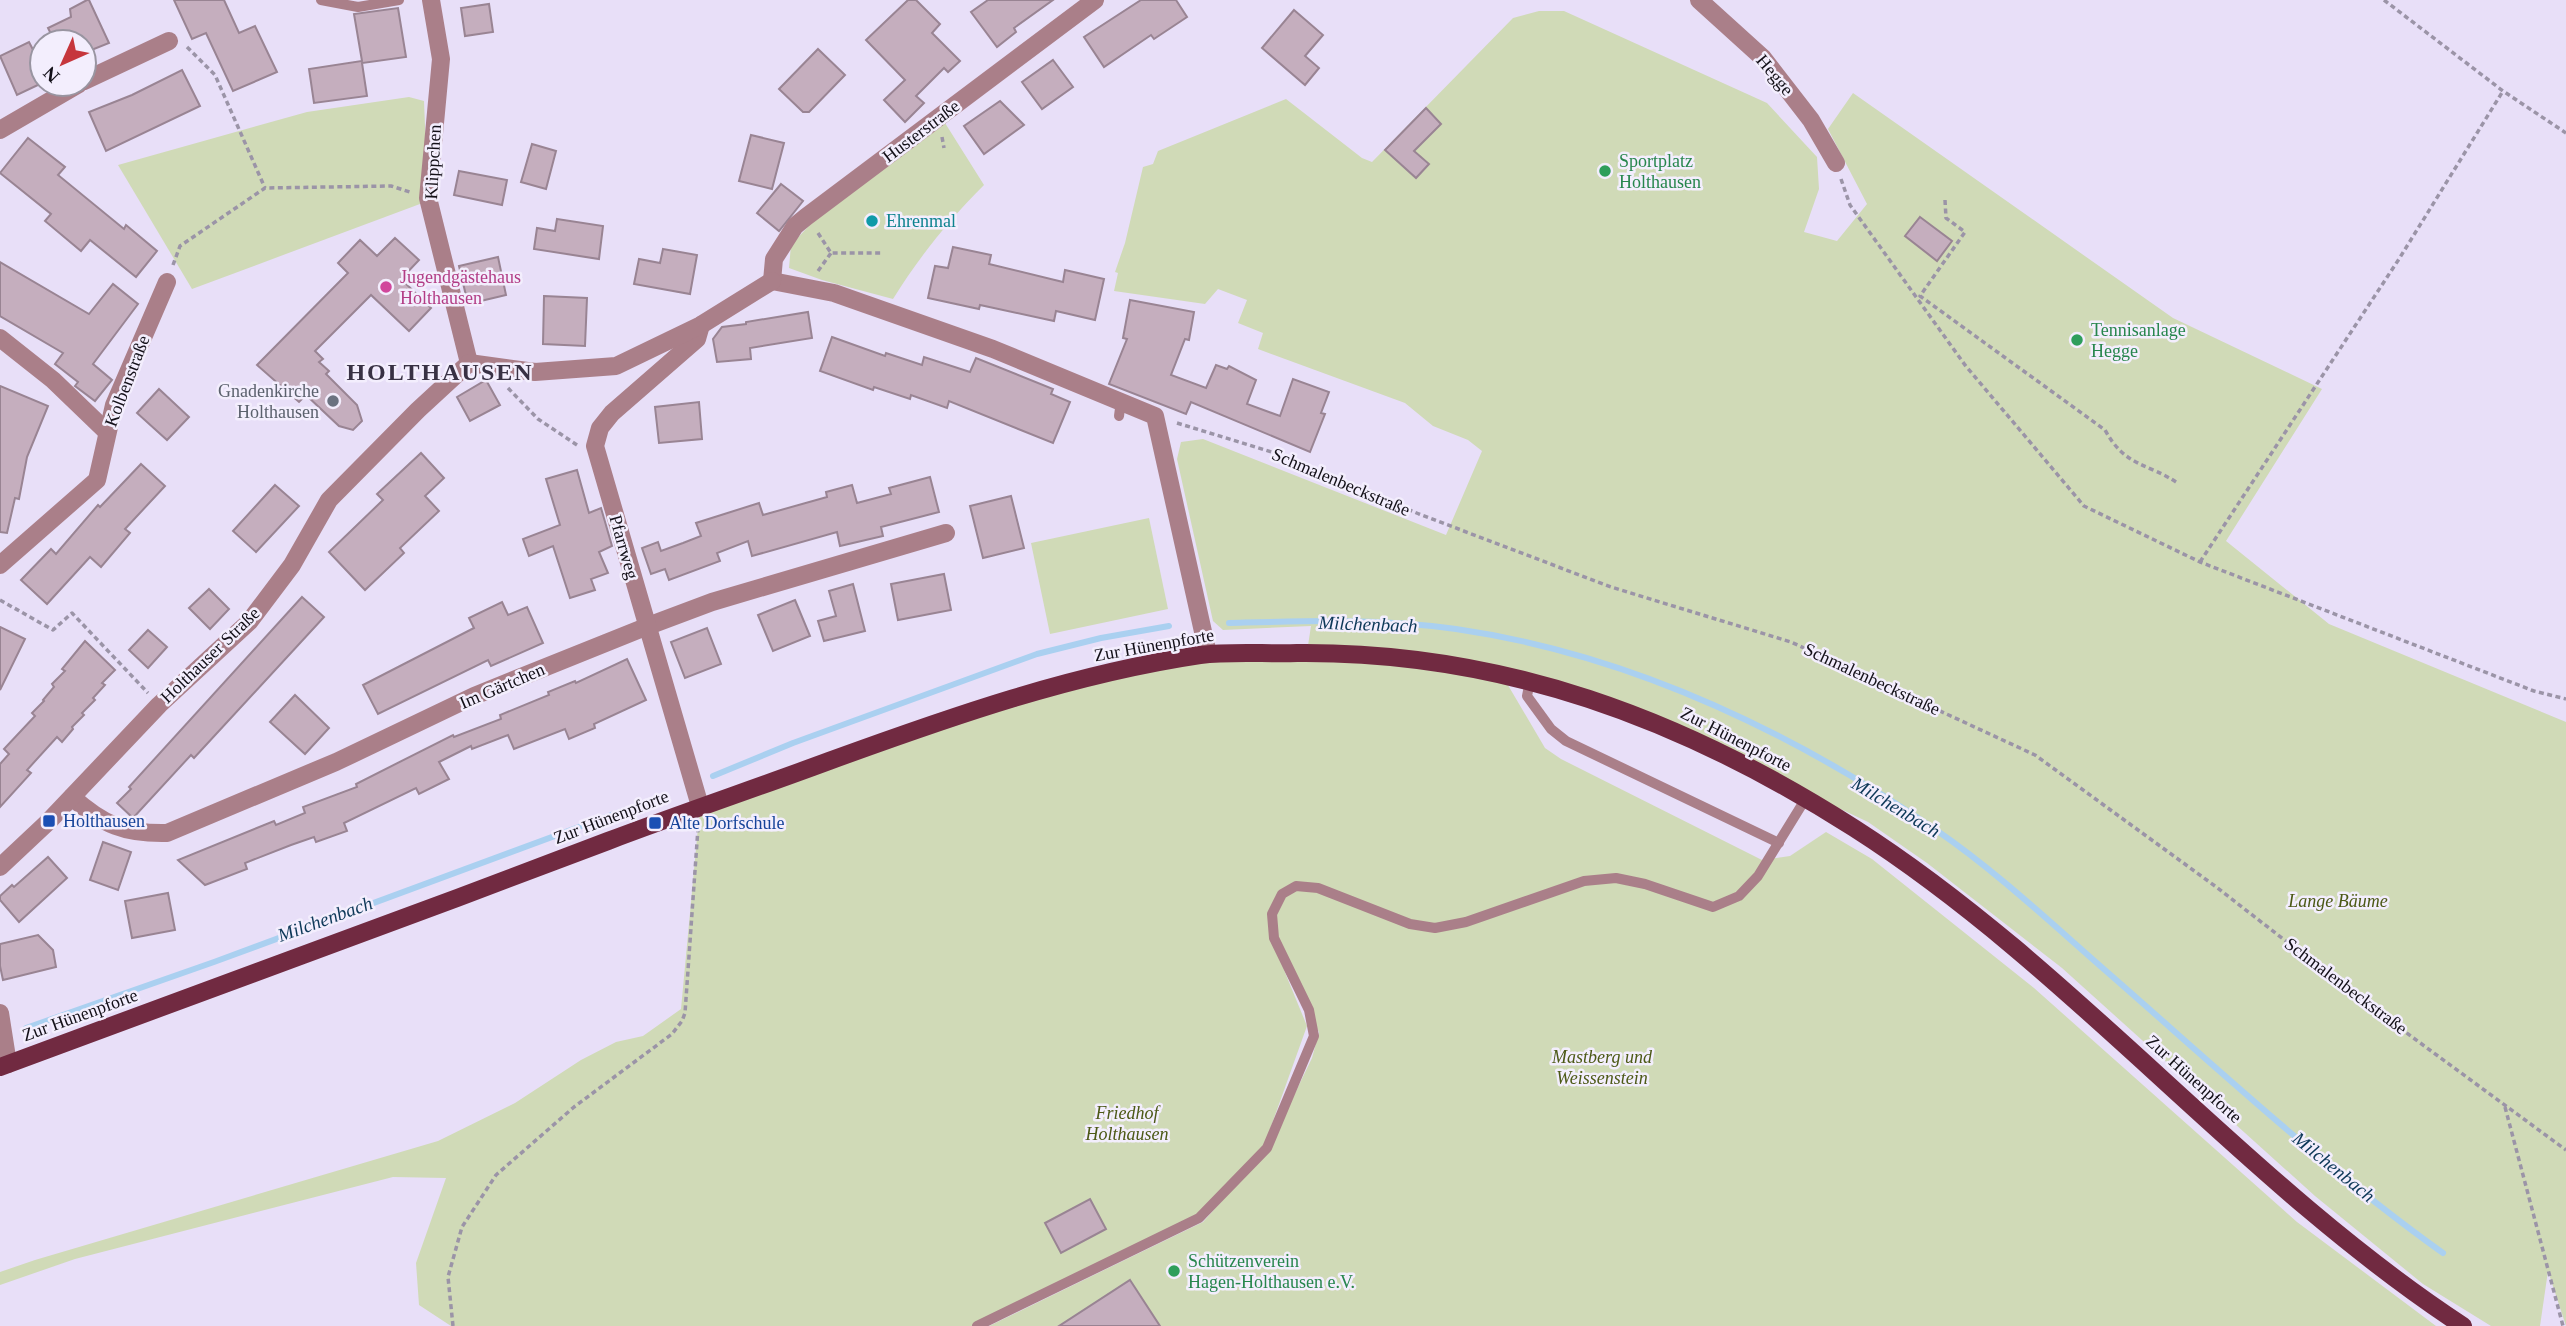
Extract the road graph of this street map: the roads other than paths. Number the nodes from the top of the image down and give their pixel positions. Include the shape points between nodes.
1 (321, 0) edge
2 (399, 0) edge
3 (431, 0) edge
4 (1095, 0) edge
5 (1699, 0) edge
6 (169, 41) road end
7 (98, 74) edge
8 (55, 98) edge
9 (0, 130) edge
10 (1836, 163) road end
11 (772, 281) junction
12 (167, 282) road end
13 (701, 325) junction
14 (0, 338) edge
15 (469, 363) junction
16 (107, 432) junction
17 (946, 533) dead end
18 (0, 565) edge
19 (648, 626) junction
20 (1208, 654) junction
21 (1528, 688) junction
22 (72, 797) junction
23 (1806, 798) junction
24 (700, 806) junction
25 (1779, 843) junction
26 (0, 867) edge
27 (0, 1013) edge
28 (4, 1065) edge
29 (977, 1326) edge
30 (2463, 1326) edge

1 - 2 lane via 358,7
3 - 15 street, Klippchen via 441,59 428,198
4 - 11 street, Husterstraße via 796,226 774,259
5 - 10 street, Hegge via 1763,58 1811,120
6 - 7 street
8 - 9 street
11 - 13 street
11 - 20 street via 834,293 993,349 1120,409 1154,416
12 - 16 street, Kolbenstraße via 114,405
13 - 15 street via 616,366 535,372
13 - 19 street, Pfarrweg via 697,339 612,413 600,428 595,446
14 - 16 street
15 - 22 street, Holthauser Straße via 329,500 292,565 249,622 159,705
16 - 18 street, Kolbenstraße via 97,480
17 - 19 street, Im Gärtchen
19 - 22 street, Im Gärtchen via 474,696 336,762 167,833 116,828
19 - 24 street, Pfarrweg
20 - 21 main road, Zur Hünenpforte via 1352,653 1430,661
20 - 24 main road, Zur Hünenpforte via 1109,673 995,703
21 - 23 main road, Zur Hünenpforte via 1589,697 1665,727
21 - 25 lane via 1551,729 1566,741
22 - 26 street, Holthauser Straße
23 - 25 lane
23 - 30 main road, Zur Hünenpforte via 1920,873 1988,927 2344,1238
24 - 28 main road, Zur Hünenpforte
25 - 29 lane via 1739,896 1713,907 1616,878 1584,881 1466,922 1435,928 1410,924 1318,888 1296,886 1282,894 1272,914 1274,937 1309,1010 1314,1035 1267,1148 1199,1218
27 - 28 street

